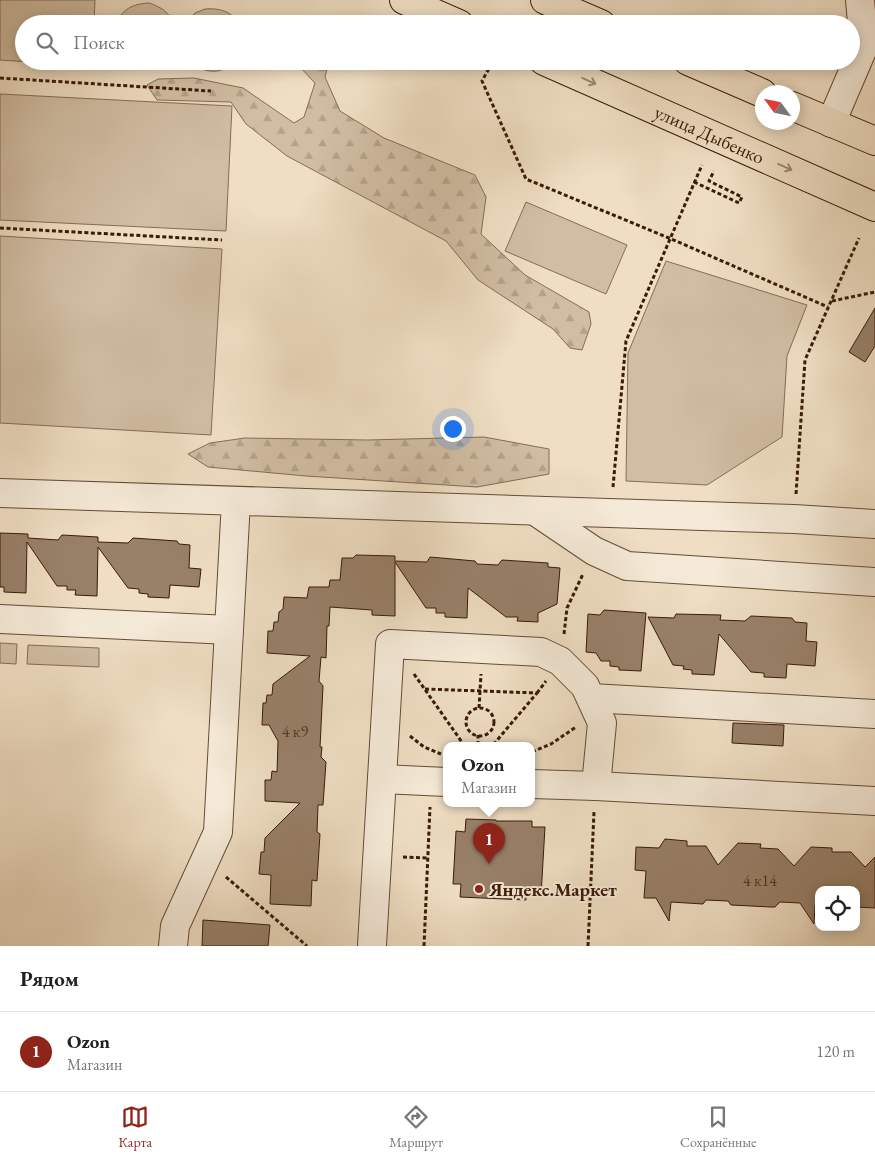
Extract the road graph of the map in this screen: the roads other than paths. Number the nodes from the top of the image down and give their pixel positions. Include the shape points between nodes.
1 (404, 0) edge
2 (545, 0) edge
3 (860, 0) edge
4 (438, 15) edge
5 (580, 15) edge
6 (870, 49) edge
7 (860, 68) edge
8 (564, 70) edge
9 (709, 70) edge
10 (859, 70) edge
11 (755, 90) edge
12 (800, 109) edge
13 (831, 122) junction
14 (875, 141) edge
15 (875, 207) edge
16 (0, 493) edge
17 (236, 501) junction
18 (536, 511) junction
19 (875, 524) edge
20 (875, 582) edge
21 (0, 619) edge
22 (229, 630) junction
23 (594, 705) junction
24 (875, 714) edge
25 (382, 779) junction
26 (439, 782) edge
27 (535, 784) edge
28 (596, 786) junction
29 (875, 801) edge
30 (173, 946) edge
31 (377, 946) edge

1 - 4 main road
2 - 5 main road
3 - 6 lane
6 - 7 lane
8 -> 15 main road, улица Дыбенко
9 - 11 main road
10 - 13 lane
12 - 13 main road
13 - 14 main road
16 - 17 lane
17 - 18 lane
17 - 22 lane
18 - 19 lane
18 - 20 lane via 594,550 627,566
21 - 22 lane
22 - 30 lane via 218,832 175,926
23 - 24 lane
23 - 25 lane via 585,686 560,661 541,652 390,644
23 - 28 lane via 602,723
25 - 26 lane
25 - 31 lane
27 - 28 lane
28 - 29 lane

